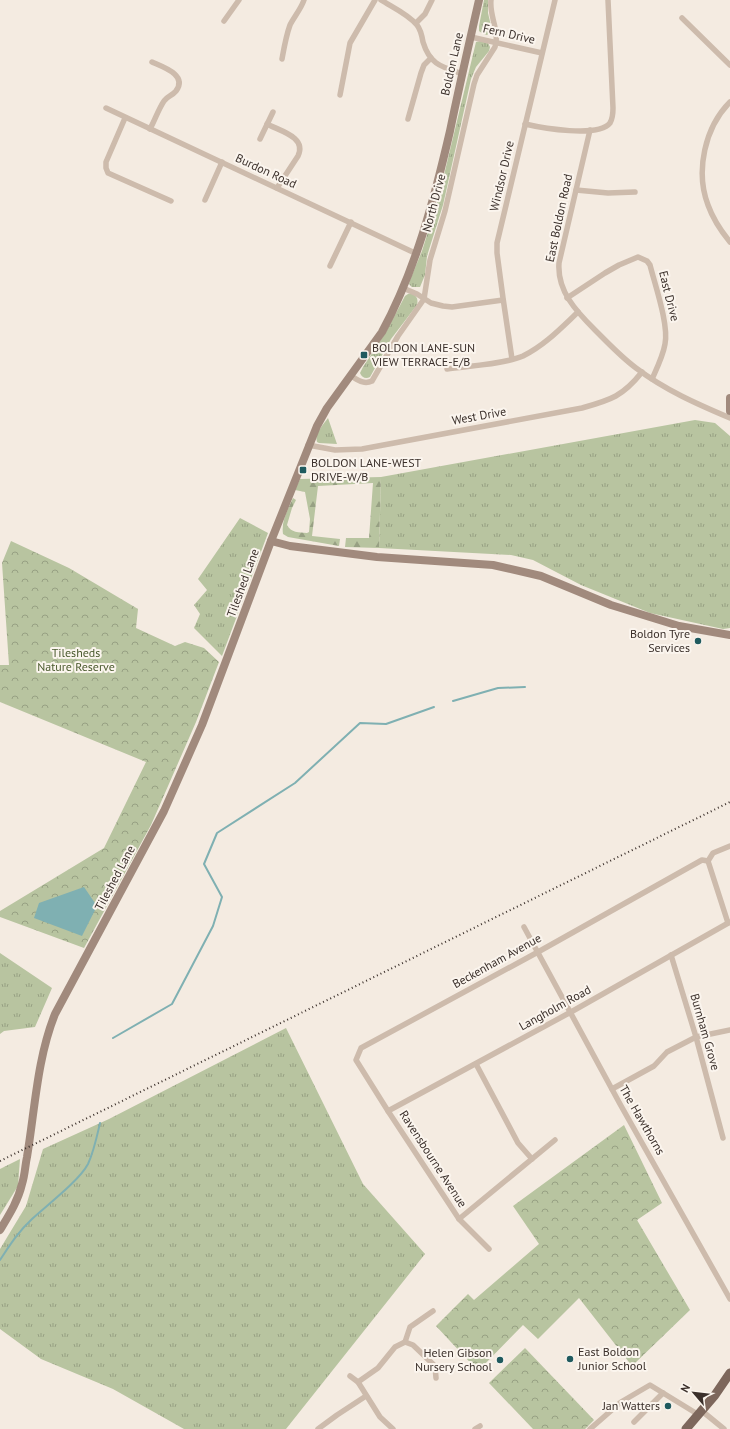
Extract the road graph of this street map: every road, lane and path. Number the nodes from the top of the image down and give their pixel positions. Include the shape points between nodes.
1 (238, 0) edge
2 (304, 0) edge
3 (375, 0) edge
4 (380, 0) edge
5 (432, 0) edge
6 (479, 0) edge
7 (491, 0) edge
8 (555, 0) edge
9 (608, 0) edge
10 (682, 18) dead end
11 (224, 21) dead end
12 (416, 23) junction
13 (471, 37) junction
14 (497, 43) junction
15 (542, 53) junction
16 (431, 58) junction
17 (282, 59) dead end
18 (152, 62) dead end
19 (730, 65) edge
20 (462, 74) junction
21 (340, 95) dead end
22 (730, 102) edge
23 (106, 108) dead end
24 (273, 112) dead end
25 (125, 118) junction
26 (408, 119) dead end
27 (267, 124) junction
28 (525, 124) junction
29 (150, 129) junction
30 (590, 130) junction
31 (260, 139) dead end
32 (222, 162) junction
33 (277, 188) junction
34 (576, 190) junction
35 (635, 192) dead end
36 (205, 200) dead end
37 (171, 202) dead end
38 (351, 222) junction
39 (730, 242) edge
40 (417, 254) junction
41 (330, 266) dead end
42 (403, 288) junction
43 (567, 298) junction
44 (424, 299) junction
45 (503, 300) junction
46 (578, 312) junction
47 (512, 359) junction
48 (447, 369) dead end
49 (642, 372) junction
50 (351, 376) junction
51 (652, 379) junction
52 (730, 398) edge
53 (730, 411) edge
54 (730, 418) edge
55 (308, 445) junction
56 (271, 541) junction
57 (730, 635) edge
58 (730, 846) edge
59 (708, 861) junction
60 (729, 922) edge
61 (524, 927) dead end
62 (538, 952) junction
63 (671, 955) junction
64 (571, 1012) junction
65 (730, 1030) edge
66 (696, 1037) junction
67 (476, 1064) junction
68 (612, 1089) junction
69 (388, 1111) junction
70 (723, 1138) dead end
71 (556, 1140) dead end
72 (532, 1159) junction
73 (459, 1219) junction
74 (0, 1230) edge
75 (489, 1249) dead end
76 (730, 1298) edge
77 (433, 1311) dead end
78 (405, 1342) junction
79 (730, 1373) edge
80 (350, 1376) dead end
81 (436, 1378) dead end
82 (358, 1382) junction
83 (663, 1393) junction
84 (366, 1396) junction
85 (700, 1413) junction
86 (634, 1422) dead end
87 (318, 1429) edge
88 (393, 1429) edge
89 (590, 1429) edge
90 (686, 1429) edge
91 (724, 1429) edge

1 - 11 street
2 - 17 street via 290,25
3 - 21 street via 350,43
4 - 12 street
5 - 12 street via 425,14
6 - 13 street, Boldon Lane
7 - 14 street via 490,8
8 - 15 street, Windsor Drive
9 - 30 street via 613,117 609,124 602,128
10 - 19 street
12 - 16 street
13 - 14 street, Fern Drive
13 - 20 street, Boldon Lane
14 - 15 street, Fern Drive
14 - 44 street, North Drive via 474,84 445,211 430,260
15 - 28 street, Windsor Drive
16 - 20 street via 447,69
16 - 26 street via 420,73
18 - 29 street via 176,75 178,85 164,100
20 - 40 street, Boldon Lane via 436,190
22 - 39 street via 718,116 713,127 702,168 707,204 721,232
23 - 25 street, Burdon Road
24 - 27 street
25 - 29 street, Burdon Road
25 - 37 street via 106,162 108,173
27 - 31 street
27 - 33 street via 294,138 300,146 298,156
28 - 30 street via 552,130
28 - 45 street, Windsor Drive via 498,243
29 - 32 street, Burdon Road
30 - 34 street, East Boldon Road
32 - 33 street, Burdon Road
32 - 36 street
33 - 38 street, Burdon Road
34 - 35 street
34 - 43 street, East Boldon Road via 559,263 559,272
38 - 40 street, Burdon Road
38 - 41 street
40 - 42 street, Boldon Lane
42 - 44 street
42 - 50 street, Boldon Lane via 382,332
43 - 46 street, East Boldon Road
43 - 51 street, East Drive via 619,265 638,257 647,261 654,280 666,335 666,344
44 - 45 street via 452,307
44 - 50 street, North Drive via 394,343 372,382 363,383
45 - 47 street, Windsor Drive
46 - 47 street via 537,348
46 - 49 street, East Boldon Road via 616,351
47 - 48 street
49 - 51 street, East Boldon Road
49 - 55 street, West Drive via 633,384 620,394 582,408 362,449 335,450
50 - 55 street, Tileshed Lane via 327,408
51 - 54 street, East Boldon Road via 683,398
52 - 53 street
55 - 56 street, Tileshed Lane
56 - 57 street via 290,546 377,557 493,565 541,576 611,605 679,626
56 - 74 street, Tileshed Lane via 202,725 164,810 48,1030 22,1184 16,1203
58 - 59 street via 713,853
59 - 60 street
59 - 62 street, Beckenham Avenue via 702,860
60 - 63 street, Langholm Road
61 - 62 street, The Hawthorns
62 - 64 street, The Hawthorns
62 - 69 street, Beckenham Avenue via 361,1048 356,1060
63 - 64 street, Langholm Road
63 - 66 street, Burnham Grove
64 - 67 street, Langholm Road
64 - 68 street, The Hawthorns
65 - 66 street
66 - 68 street via 667,1052 654,1066
66 - 70 street, Burnham Grove
67 - 69 street, Langholm Road
67 - 72 street via 518,1143
68 - 76 street, The Hawthorns
69 - 73 street, Ravensbourne Avenue
71 - 72 street, Ravensbourne Avenue
72 - 73 street, Ravensbourne Avenue
73 - 75 street, Ravensbourne Avenue
77 - 78 street via 410,1327
78 - 81 street via 413,1345 435,1366
78 - 82 street via 396,1347 378,1368
79 - 85 main road
80 - 82 street
82 - 84 street
83 - 85 street
83 - 86 street
83 - 89 street via 650,1385 621,1402
84 - 87 street
84 - 88 street via 380,1417
85 - 90 main road
85 - 91 street

